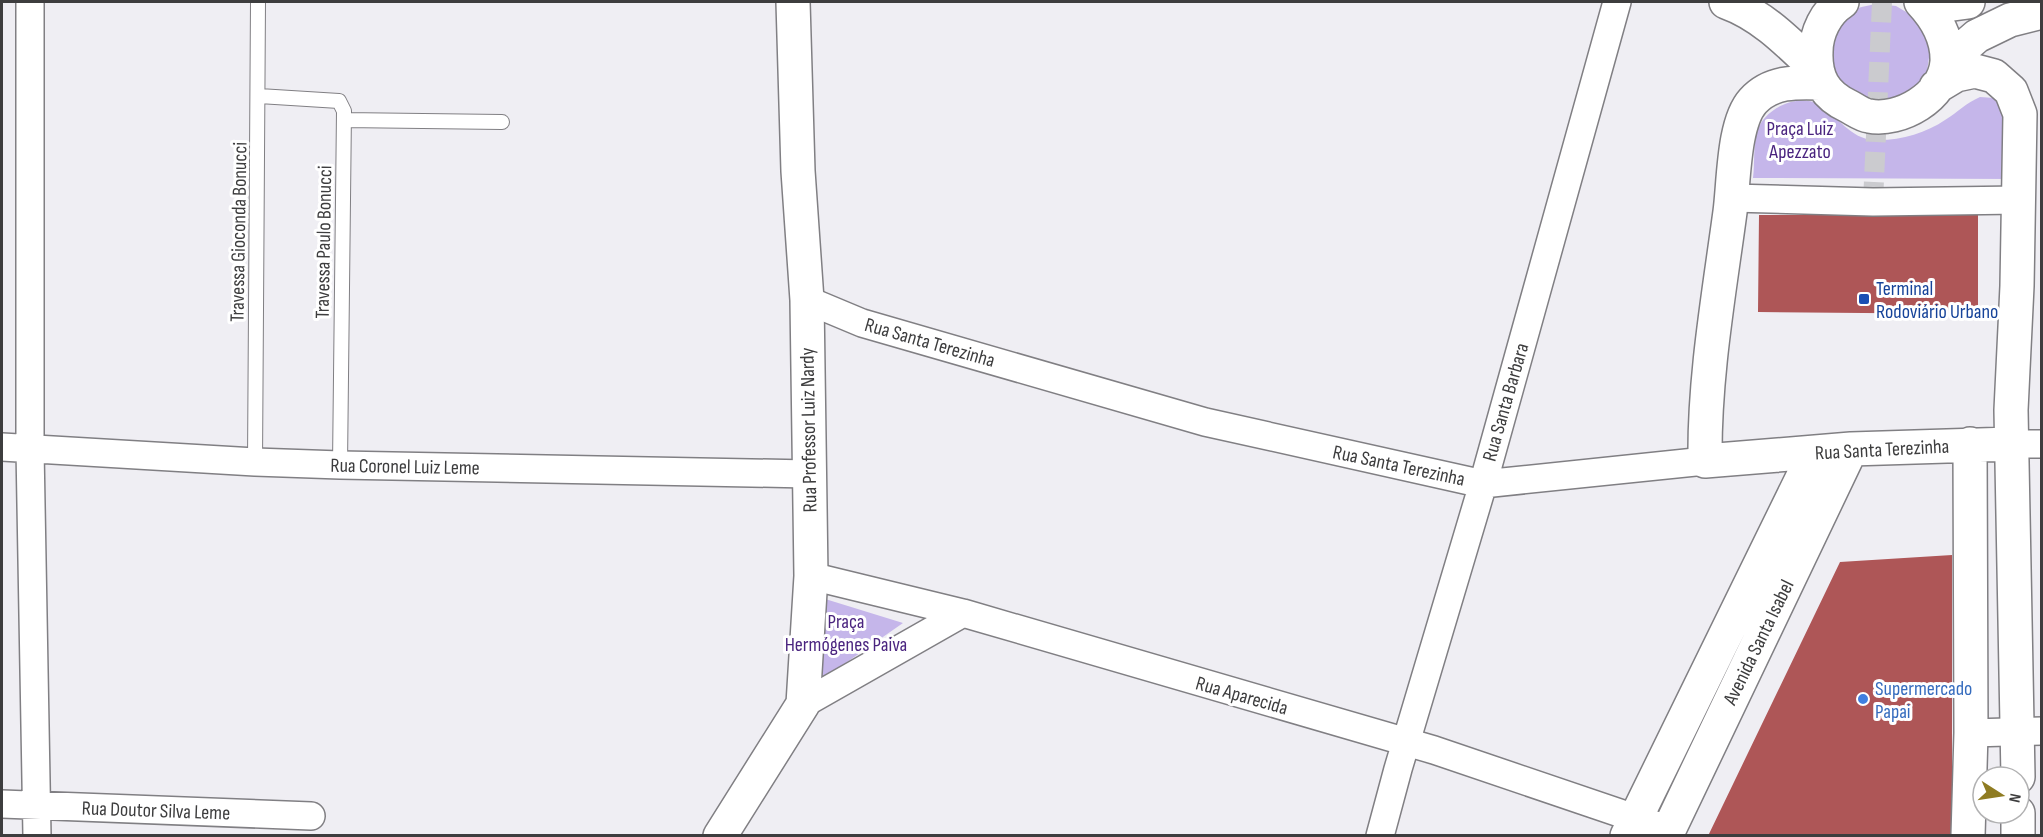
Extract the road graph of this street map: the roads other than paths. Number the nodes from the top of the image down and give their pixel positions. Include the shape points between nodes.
1 (30, 2) edge
2 (258, 2) edge
3 (793, 2) edge
4 (1617, 2) edge
5 (1726, 2) edge
6 (1842, 2) edge
7 (1921, 2) edge
8 (1926, 2) edge
9 (1968, 2) edge
10 (2042, 12) edge
11 (1941, 74) junction
12 (1818, 76) junction
13 (259, 96) junction
14 (344, 120) junction
15 (502, 122) dead end
16 (1732, 198) junction
17 (2020, 200) junction
18 (807, 300) junction
19 (1970, 444) junction
20 (2026, 444) edge
21 (2, 447) edge
22 (30, 448) junction
23 (1851, 449) junction
24 (1815, 452) junction
25 (1705, 461) junction
26 (255, 462) junction
27 (340, 465) junction
28 (808, 474) junction
29 (1483, 484) junction
30 (811, 576) junction
31 (963, 613) junction
32 (803, 704) junction
33 (2030, 732) edge
34 (1971, 733) junction
35 (1406, 743) junction
36 (2021, 765) edge
37 (2, 804) edge
38 (36, 805) junction
39 (311, 816) dead end
40 (1630, 827) edge
41 (1667, 832) edge
42 (723, 834) edge
43 (37, 836) edge
44 (1380, 836) edge
45 (1968, 836) edge

1 - 22 street
2 - 13 lane, Travessa Gioconda Bonucci
3 - 18 main road, Rua Professor Luiz Nardy
4 - 29 street, Rua Santa Barbara
5 - 12 main road via 1739,6 1781,35
6 - 12 main road via 1826,18 1816,42
7 - 11 main road via 1935,16 1943,37
8 - 9 main road
10 - 11 main road via 2010,20 1977,36
11 - 12 main road via 1921,104 1890,117 1868,116 1839,102
11 - 17 main road via 1975,71 1994,76 2012,91 2020,114
12 - 16 main road via 1771,88 1753,101 1741,126
13 - 14 lane via 339,101
13 - 26 lane, Travessa Gioconda Bonucci
14 - 15 lane
14 - 27 lane, Travessa Paulo Bonucci
16 - 17 street via 1873,202
16 - 25 main road via 1706,395
17 - 20 main road via 2012,382
18 - 28 main road, Rua Professor Luiz Nardy
18 - 29 street, Rua Santa Terezinha via 862,323 1205,422
19 - 20 main road, Rua Santa Terezinha
19 - 23 main road, Rua Santa Terezinha
19 - 34 main road
20 - 33 main road
21 - 22 street, Rua Coronel Luiz Leme
22 - 26 street, Rua Coronel Luiz Leme
22 - 38 street
23 - 24 main road, Rua Santa Terezinha
23 - 41 main road, Avenida Santa Isabel
24 - 25 main road, Rua Santa Terezinha
24 - 40 main road, Avenida Santa Isabel
25 - 29 street, Rua Santa Terezinha
26 - 27 street, Rua Coronel Luiz Leme
27 - 28 street, Rua Coronel Luiz Leme
28 - 30 main road, Rua Professor Luiz Nardy
29 - 35 street, Rua Santa Barbara
30 - 31 street, Rua Aparecida
30 - 32 main road, Rua Professor Luiz Nardy
31 - 32 street
31 - 35 street, Rua Aparecida
32 - 42 main road, Rua Professor Luiz Nardy
33 - 34 street
33 - 36 main road
34 - 45 main road
35 - 40 street, Rua Aparecida via 1434,750
35 - 44 street, Rua Santa Barbara
37 - 38 street, Rua Doutor Silva Leme
38 - 39 street, Rua Doutor Silva Leme
38 - 43 street
40 - 41 street, Rua Aparecida

